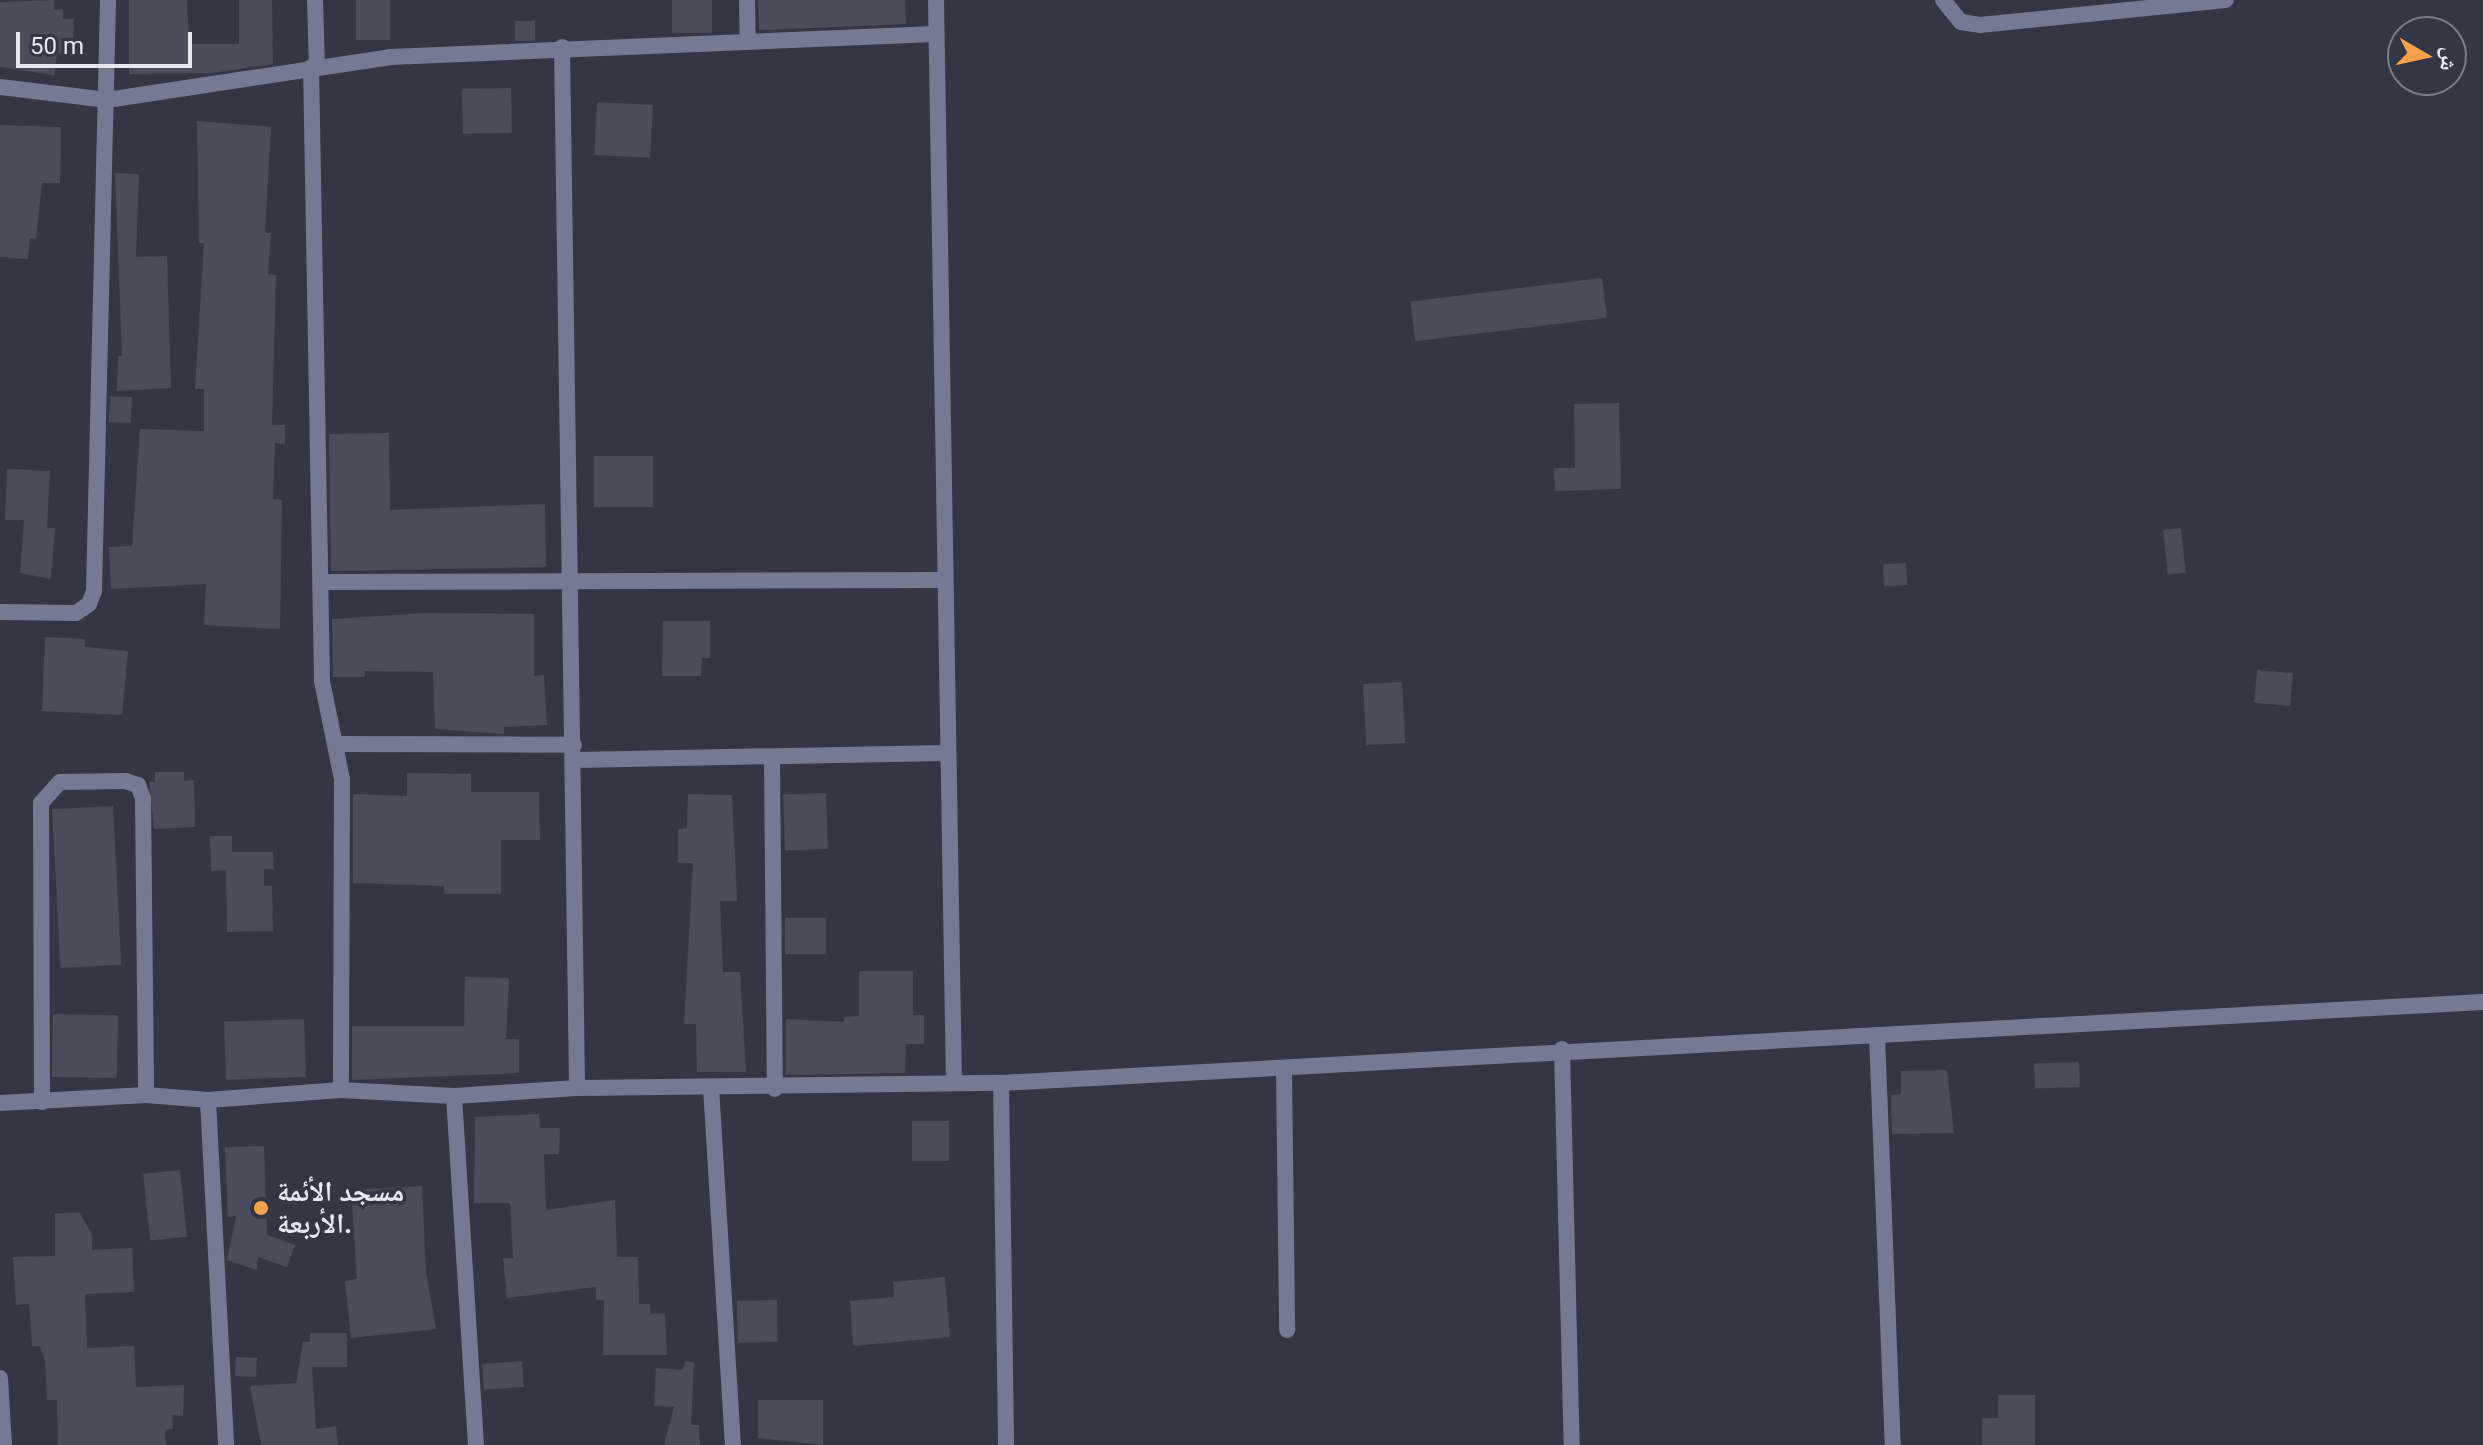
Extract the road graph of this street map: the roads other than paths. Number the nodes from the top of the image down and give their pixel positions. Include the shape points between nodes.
1 (108, 0) edge
2 (315, 0) edge
3 (747, 0) edge
4 (936, 0) edge
5 (1943, 0) edge
6 (2226, 0) edge
7 (935, 34) junction
8 (748, 39) junction
9 (562, 47) junction
10 (314, 67) junction
11 (0, 87) edge
12 (107, 100) junction
13 (944, 580) junction
14 (321, 582) junction
15 (571, 582) junction
16 (0, 612) edge
17 (338, 744) junction
18 (575, 753) junction
19 (946, 753) junction
20 (772, 759) junction
21 (2483, 1002) edge
22 (1877, 1035) junction
23 (1562, 1049) junction
24 (1284, 1071) junction
25 (954, 1083) junction
26 (1001, 1083) junction
27 (711, 1087) junction
28 (577, 1088) junction
29 (775, 1089) junction
30 (341, 1090) junction
31 (146, 1095) junction
32 (454, 1096) junction
33 (208, 1100) junction
34 (42, 1102) junction
35 (0, 1103) edge
36 (1287, 1330) dead end
37 (0, 1378) edge
38 (4, 1445) edge
39 (226, 1445) edge
40 (476, 1445) edge
41 (733, 1445) edge
42 (1006, 1445) edge
43 (1572, 1445) edge
44 (1893, 1445) edge

1 - 12 street
2 - 10 street
3 - 8 street
4 - 7 street
5 - 6 street via 1961,22 1980,25
7 - 8 street
7 - 13 street
8 - 9 street
9 - 10 street
9 - 15 street
10 - 12 street
10 - 14 street
11 - 12 street
12 - 16 street via 94,591 89,604 76,613
13 - 15 street
13 - 19 street
14 - 15 street
14 - 17 street via 322,681
15 - 18 street
17 - 18 street
17 - 30 street
18 - 20 street
18 - 28 street
19 - 20 street
19 - 25 street
20 - 29 street
21 - 22 street
22 - 23 street
22 - 44 street
23 - 24 street
23 - 43 street
24 - 26 street
24 - 36 street
25 - 26 street
25 - 29 street
26 - 42 street
27 - 28 street
27 - 29 street
27 - 41 street
28 - 32 street
30 - 32 street
30 - 33 street
31 - 33 street
31 - 34 street
31 - 34 street via 143,799 138,785 125,781 60,782 41,803
32 - 40 street
33 - 39 street
34 - 35 street
37 - 38 street

